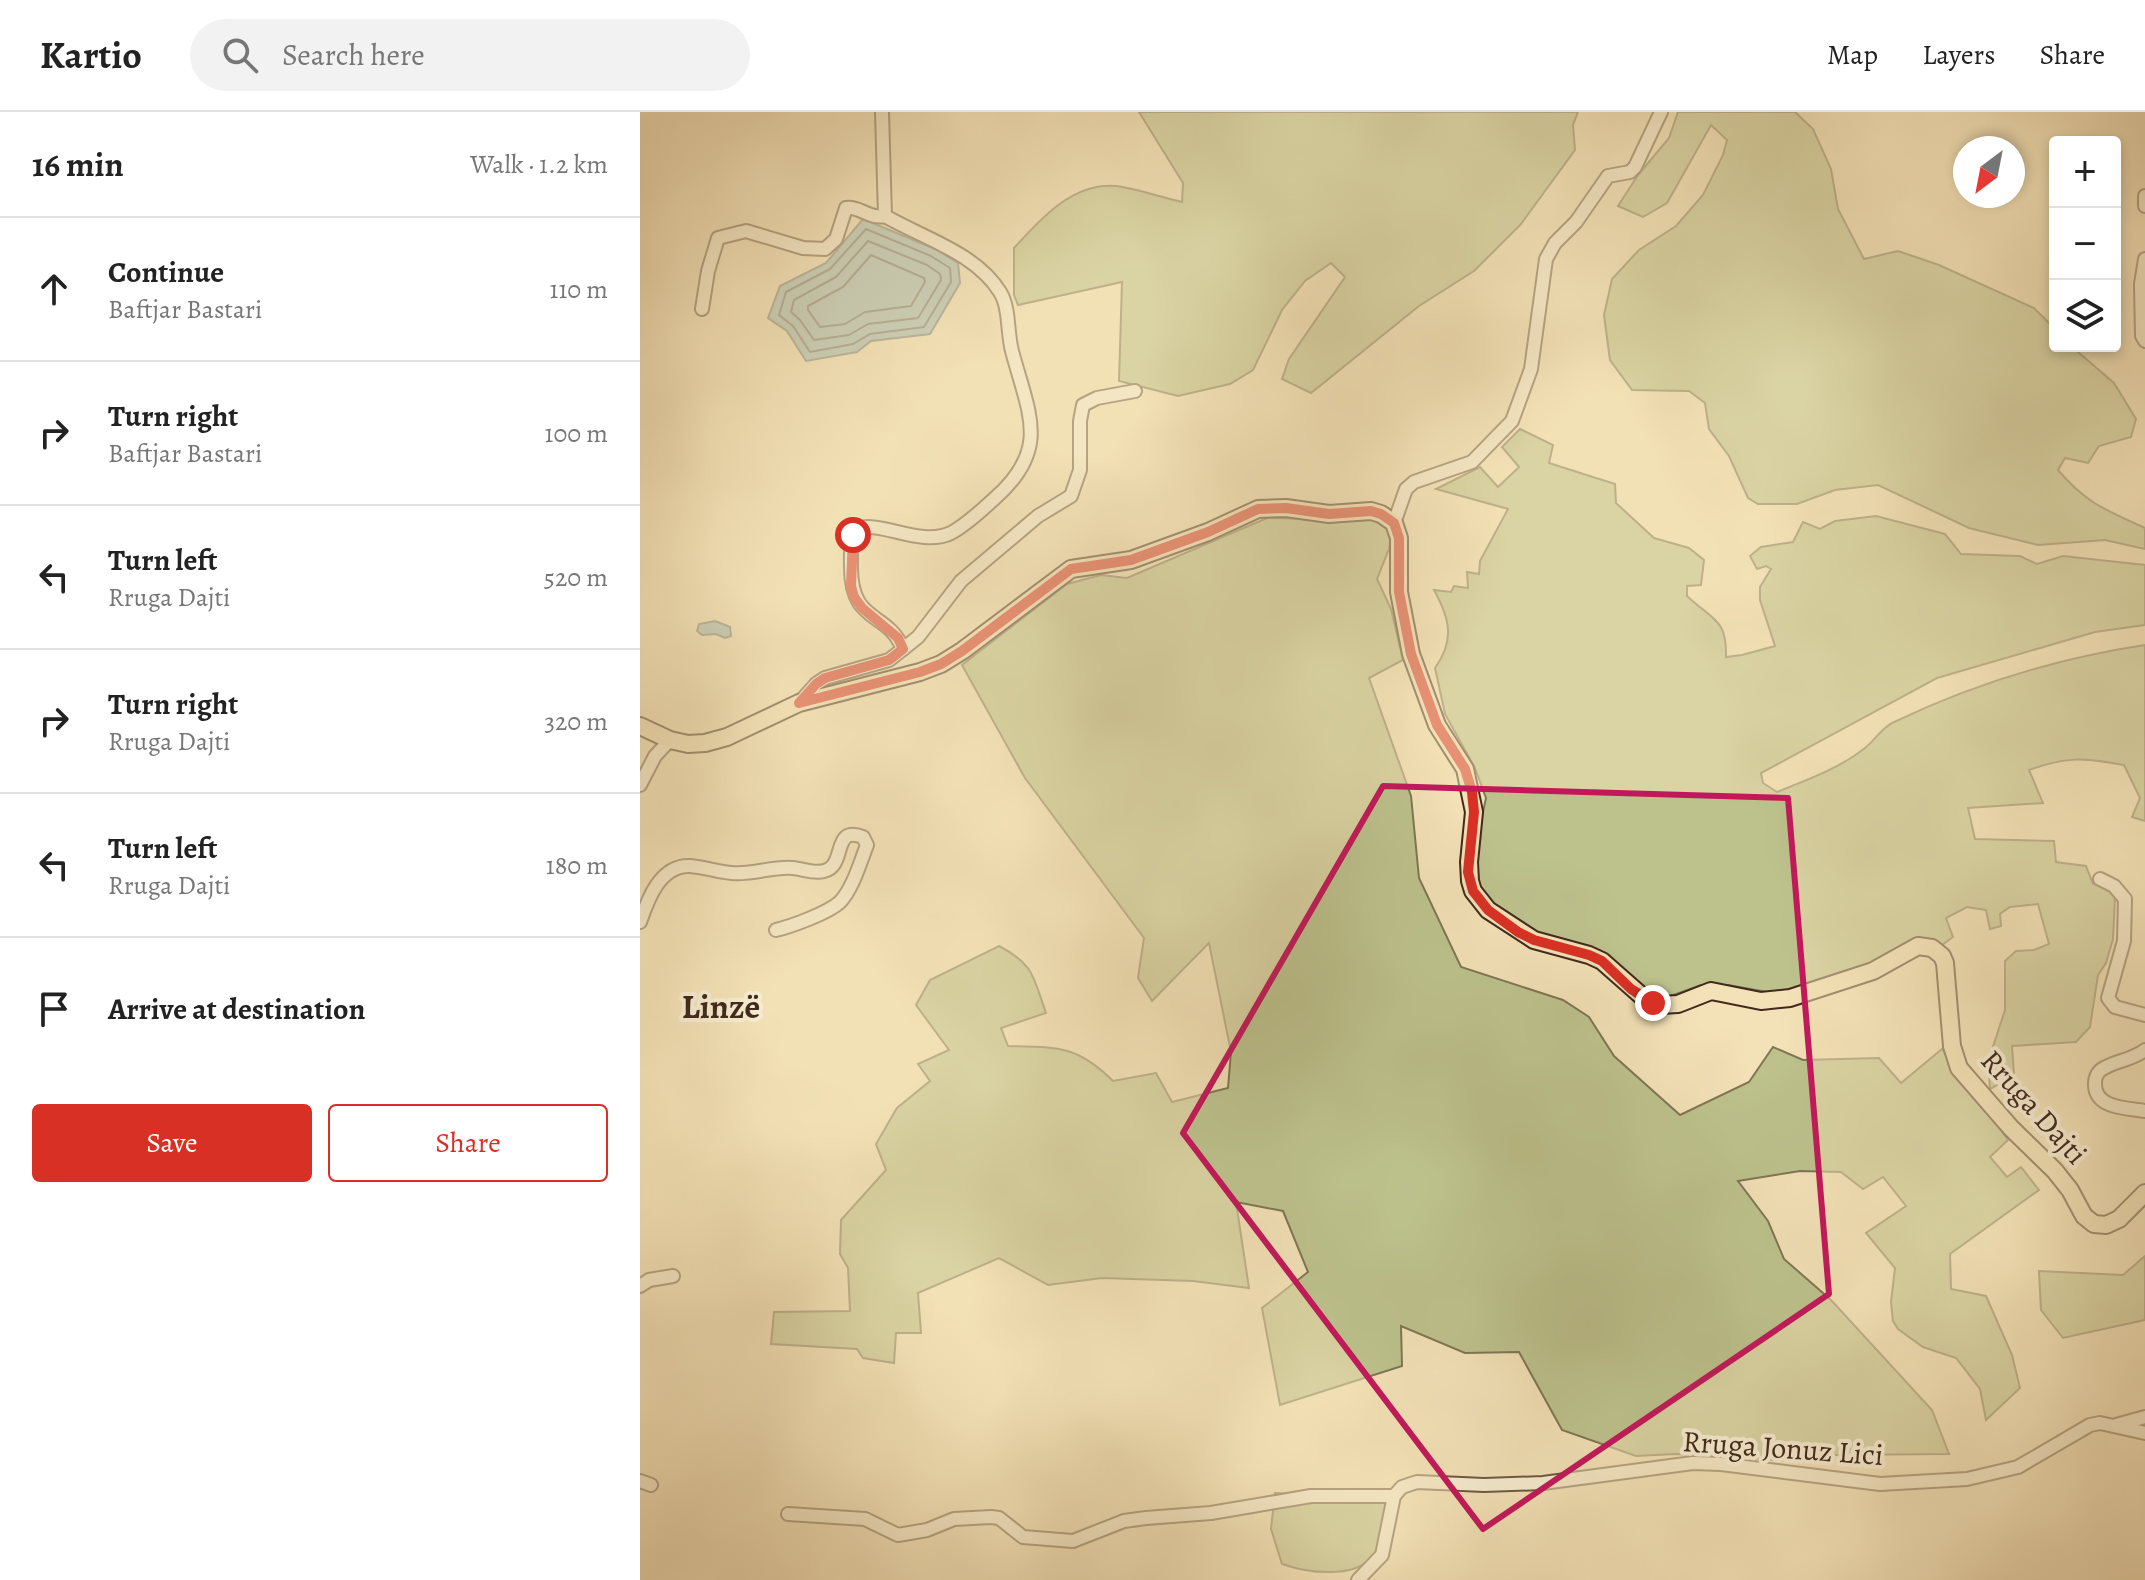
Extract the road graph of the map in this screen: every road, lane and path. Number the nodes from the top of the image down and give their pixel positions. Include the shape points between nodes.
1 (882, 112) edge
2 (1661, 112) edge
3 (2145, 196) edge
4 (2145, 206) edge
5 (885, 216) junction
6 (2145, 259) edge
7 (2143, 276) edge
8 (702, 309) dead end
9 (2145, 341) edge
10 (1135, 391) dead end
11 (1394, 523) junction
12 (903, 649) junction
13 (799, 703) junction
14 (640, 726) edge
15 (670, 740) junction
16 (640, 785) edge
17 (2100, 879) dead end
18 (640, 922) edge
19 (776, 930) dead end
20 (2145, 1015) edge
21 (2145, 1050) edge
22 (2145, 1111) edge
23 (2145, 1193) edge
24 (673, 1276) dead end
25 (640, 1286) edge
26 (2145, 1417) edge
27 (2113, 1425) junction
28 (2145, 1433) edge
29 (1394, 1496) junction
30 (788, 1514) dead end
31 (1358, 1580) edge

1 - 5 street
2 - 11 street via 1635,167 1608,176 1551,249 1531,369 1512,421 1472,462 1414,482 1406,489
3 - 4 street
5 - 8 street via 846,208 833,244 819,250 746,231 721,237
5 - 12 street via 970,261 1001,293 1032,435 1019,475 952,532 925,538 867,526 856,530 851,548 854,597
6 - 7 street
7 - 9 street
10 - 12 street via 1083,405 1080,470 1071,496 1038,516 961,581
11 - 13 main road via 1371,511 1258,509 1131,560 1071,569 941,664
11 - 23 main road, Rruga Dajti via 1411,654 1437,725 1465,769 1474,812 1470,881 1488,910 1534,940 1602,961 1644,998 1660,1005 1711,991 1761,1001 1790,998 1873,971 1918,946 1932,948 1942,956 1947,971 1952,1046 1959,1068 2055,1171 2084,1216 2094,1224 2113,1222
12 - 13 street via 889,660 825,678
13 - 15 main road via 727,737 688,744
14 - 15 main road
15 - 16 street
17 - 20 street via 2125,899 2124,941 2108,998 2115,1007
18 - 19 street via 651,892 678,868 821,872 837,860 846,837 863,837 867,845 839,903
21 - 22 street via 2104,1068 2094,1087 2107,1104
24 - 25 street
26 - 27 street, Rruga Jonuz Lici
27 - 28 street
27 - 29 street, Rruga Jonuz Lici via 2090,1425 2018,1467 1967,1479 1880,1484 1693,1463 1543,1483 1417,1482
29 - 30 street via 1311,1496 1124,1521 1073,1541 1023,1537 991,1517 954,1519 898,1535 865,1519
29 - 31 street via 1382,1555

